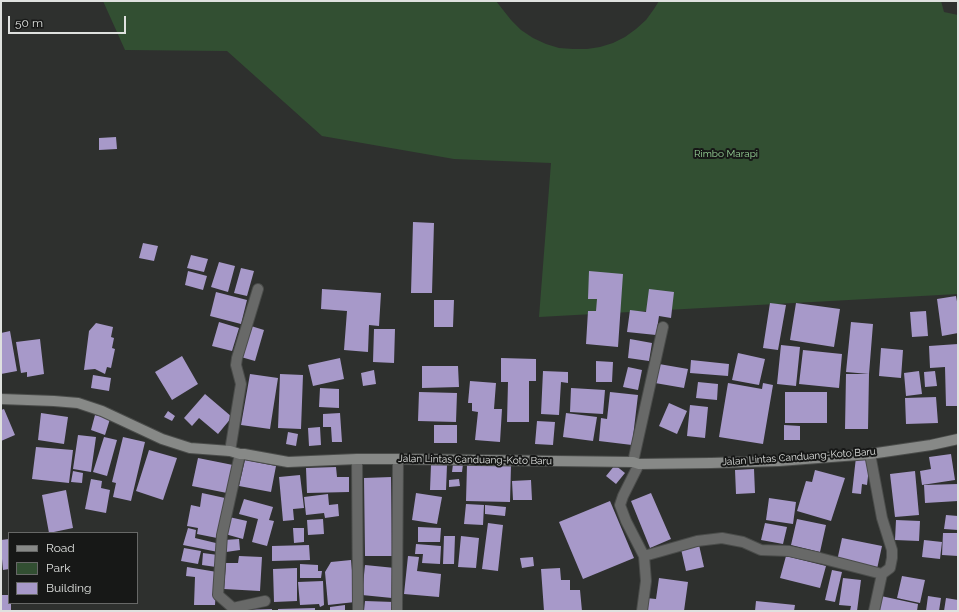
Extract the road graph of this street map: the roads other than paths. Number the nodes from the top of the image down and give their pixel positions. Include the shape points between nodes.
1 (258, 289) dead end
2 (663, 327) dead end
3 (1, 399) edge
4 (958, 439) edge
5 (235, 453) junction
6 (870, 454) junction
7 (357, 459) junction
8 (398, 459) junction
9 (636, 463) junction
10 (644, 556) junction
11 (882, 574) junction
12 (265, 601) dead end
13 (358, 611) edge
14 (397, 611) edge
15 (642, 611) edge
16 (874, 611) edge

1 - 5 street via 236,358 241,384
2 - 9 street
3 - 5 main road, Jalan Lintas Canduang-Koto Baru via 78,403 102,411 162,439 190,448
4 - 6 main road, Jalan Lintas Canduang-Koto Baru
5 - 7 main road, Jalan Lintas Canduang-Koto Baru via 288,462
5 - 12 street via 222,535 218,595 232,608
6 - 9 main road, Jalan Lintas Canduang-Koto Baru via 778,461
6 - 11 street via 882,518 892,550 890,568
7 - 8 main road, Jalan Lintas Canduang-Koto Baru
7 - 13 street
8 - 9 main road, Jalan Lintas Canduang-Koto Baru
8 - 14 street
9 - 10 street via 620,505
10 - 11 street via 697,541 722,538 744,542 761,550 789,551
10 - 15 street via 646,582
11 - 16 street

